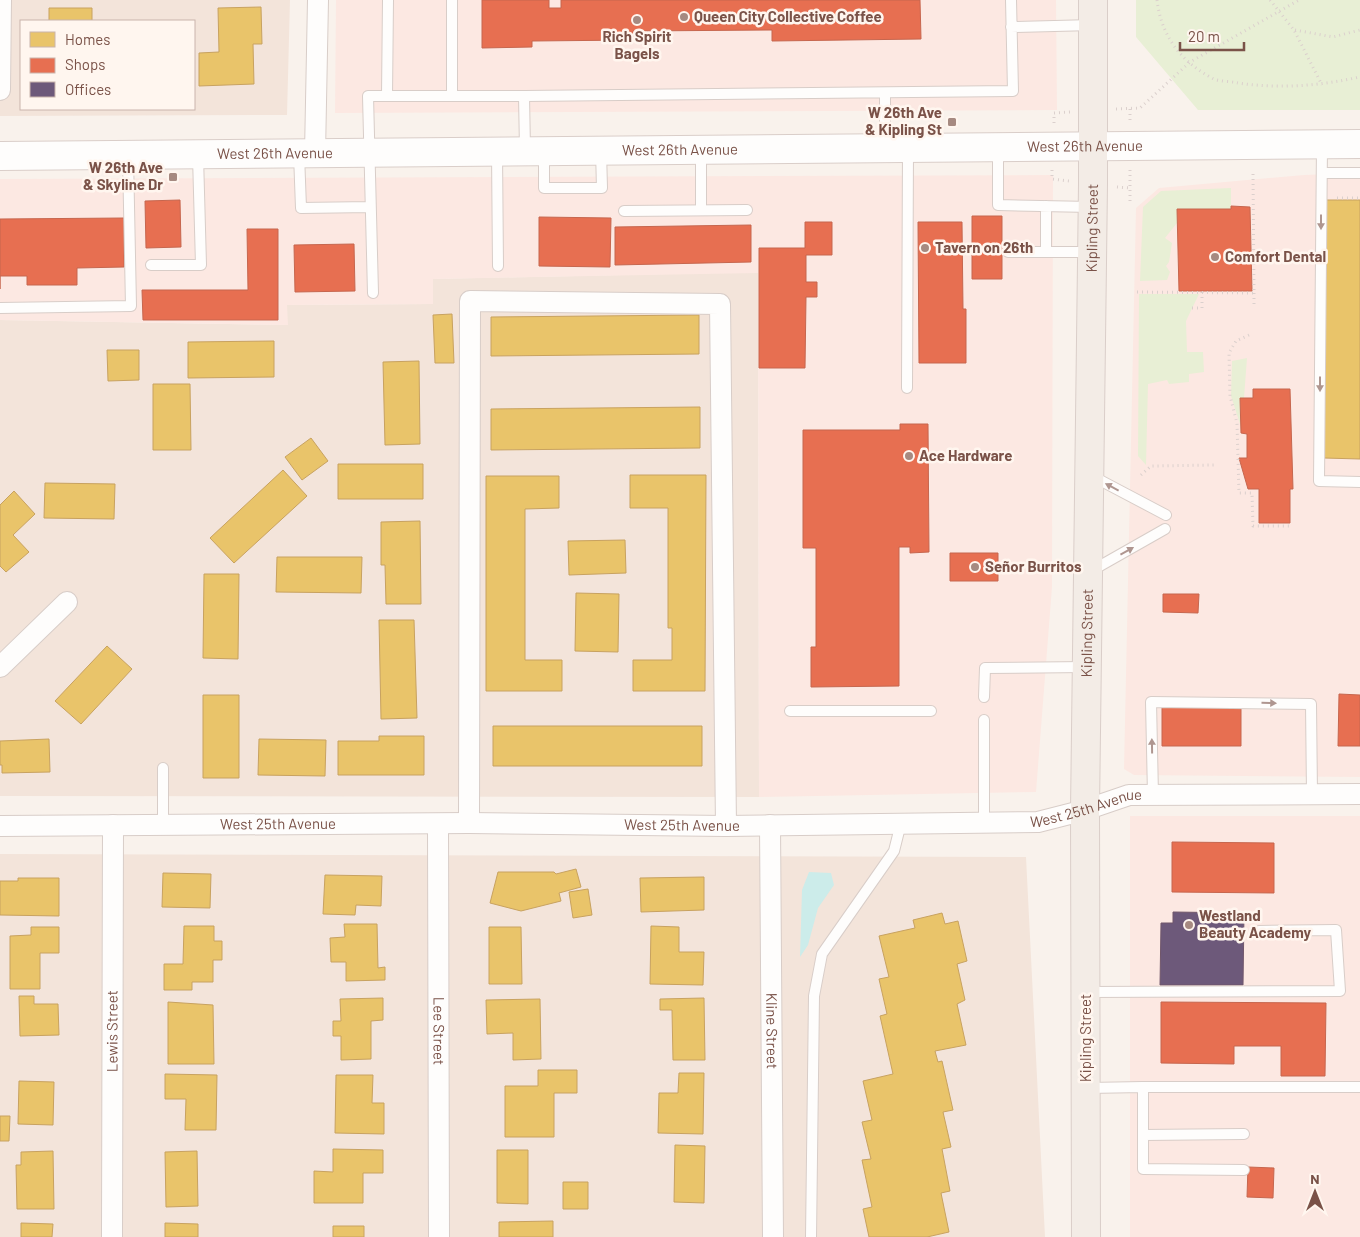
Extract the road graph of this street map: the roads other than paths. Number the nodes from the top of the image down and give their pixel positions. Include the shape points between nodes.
1 (1, 0) edge
2 (318, 0) edge
3 (388, 0) edge
4 (452, 0) edge
5 (1010, 0) edge
6 (1093, 13) edge
7 (1011, 27) junction
8 (0, 90) edge
9 (885, 93) junction
10 (387, 96) junction
11 (452, 96) junction
12 (524, 96) junction
13 (1322, 144) junction
14 (1360, 144) edge
15 (1093, 146) junction
16 (897, 147) junction
17 (998, 147) junction
18 (701, 149) junction
19 (534, 150) junction
20 (601, 150) junction
21 (497, 151) junction
22 (368, 152) junction
23 (307, 153) junction
24 (128, 154) junction
25 (198, 154) junction
26 (0, 156) edge
27 (1322, 173) junction
28 (1360, 173) edge
29 (1046, 206) junction
30 (370, 207) junction
31 (1093, 207) junction
32 (701, 210) junction
33 (747, 210) dead end
34 (624, 211) dead end
35 (1008, 252) dead end
36 (1046, 252) junction
37 (1092, 252) junction
38 (151, 265) dead end
39 (498, 266) dead end
40 (372, 293) dead end
41 (0, 308) edge
42 (906, 388) dead end
43 (1089, 475) junction
44 (1358, 484) edge
45 (1166, 516) dead end
46 (1166, 529) dead end
47 (1088, 573) junction
48 (67, 602) dead end
49 (0, 667) edge
50 (1087, 667) junction
51 (984, 697) dead end
52 (931, 710) dead end
53 (790, 711) dead end
54 (984, 720) dead end
55 (163, 768) dead end
56 (1312, 794) junction
57 (1360, 794) edge
58 (1153, 795) junction
59 (1085, 810) junction
60 (984, 822) junction
61 (469, 824) junction
62 (901, 824) junction
63 (113, 825) junction
64 (438, 825) junction
65 (770, 825) junction
66 (0, 826) edge
67 (163, 826) junction
68 (726, 826) junction
69 (1259, 931) dead end
70 (1085, 992) junction
71 (1143, 1087) junction
72 (1360, 1087) edge
73 (1086, 1088) junction
74 (1244, 1134) dead end
75 (1143, 1135) junction
76 (1244, 1170) dead end
77 (112, 1237) edge
78 (439, 1237) edge
79 (773, 1237) edge
80 (811, 1237) edge
81 (1086, 1237) edge

1 - 8 street
2 - 23 street
3 - 10 lane
4 - 11 lane
5 - 7 lane
6 - 7 lane
6 - 15 main road, Kipling Street
7 - 9 lane via 1013,91
9 - 12 lane
9 - 16 lane
10 - 11 lane
10 - 22 lane via 368,96
11 - 12 lane
12 - 19 lane
13 - 14 street, West 26th Avenue
13 - 15 street, West 26th Avenue
13 - 27 lane
15 - 17 street, West 26th Avenue
15 - 31 main road, Kipling Street
16 - 17 street, West 26th Avenue
16 - 18 street, West 26th Avenue
16 - 42 lane
17 - 29 lane via 998,205
18 - 20 street, West 26th Avenue
18 - 32 lane
19 - 20 street, West 26th Avenue
19 - 20 lane via 544,188 602,188
19 - 21 street, West 26th Avenue
21 - 22 street, West 26th Avenue
21 - 39 lane
22 - 23 street, West 26th Avenue
22 - 30 lane
23 - 25 street, West 26th Avenue
23 - 30 lane via 300,208
24 - 25 street, West 26th Avenue
24 - 26 street, West 26th Avenue
24 - 41 lane via 131,306
25 - 38 lane via 201,265
27 - 28 lane
27 -> 44 lane via 1319,481
29 - 31 lane
29 - 36 lane
30 - 40 lane
31 - 37 main road, Kipling Street
32 - 33 lane
32 - 34 lane
35 - 36 lane
36 - 37 lane
37 - 43 main road, Kipling Street
45 -> 43 lane
43 - 47 main road, Kipling Street
47 -> 46 lane
47 - 50 main road, Kipling Street
48 - 49 street
50 - 51 lane via 984,668
50 - 59 main road, Kipling Street
52 - 53 lane
54 - 60 lane
55 - 67 lane
56 - 57 street, West 25th Avenue
56 - 58 street, West 25th Avenue
58 -> 56 lane via 1151,702 1311,704
58 - 59 street, West 25th Avenue via 1129,795
59 - 60 street, West 25th Avenue via 1038,822
59 - 70 main road, Kipling Street
60 - 62 street, West 25th Avenue
61 - 64 street, West 25th Avenue
61 - 68 street, West 25th Avenue
61 - 68 street via 470,301 720,304
62 - 65 street, West 25th Avenue
62 - 80 lane via 894,851 822,954 814,996
63 - 66 street, West 25th Avenue
63 - 67 street, West 25th Avenue
63 - 77 street, Lewis Street
64 - 67 street, West 25th Avenue
64 - 78 street, Lee Street
65 - 68 street, West 25th Avenue
65 - 79 street, Kline Street
69 - 70 lane via 1336,930 1340,991
70 - 73 main road, Kipling Street
71 - 72 lane
71 - 73 lane
71 - 75 lane
73 - 81 main road, Kipling Street
74 - 75 lane
75 - 76 lane via 1143,1169

